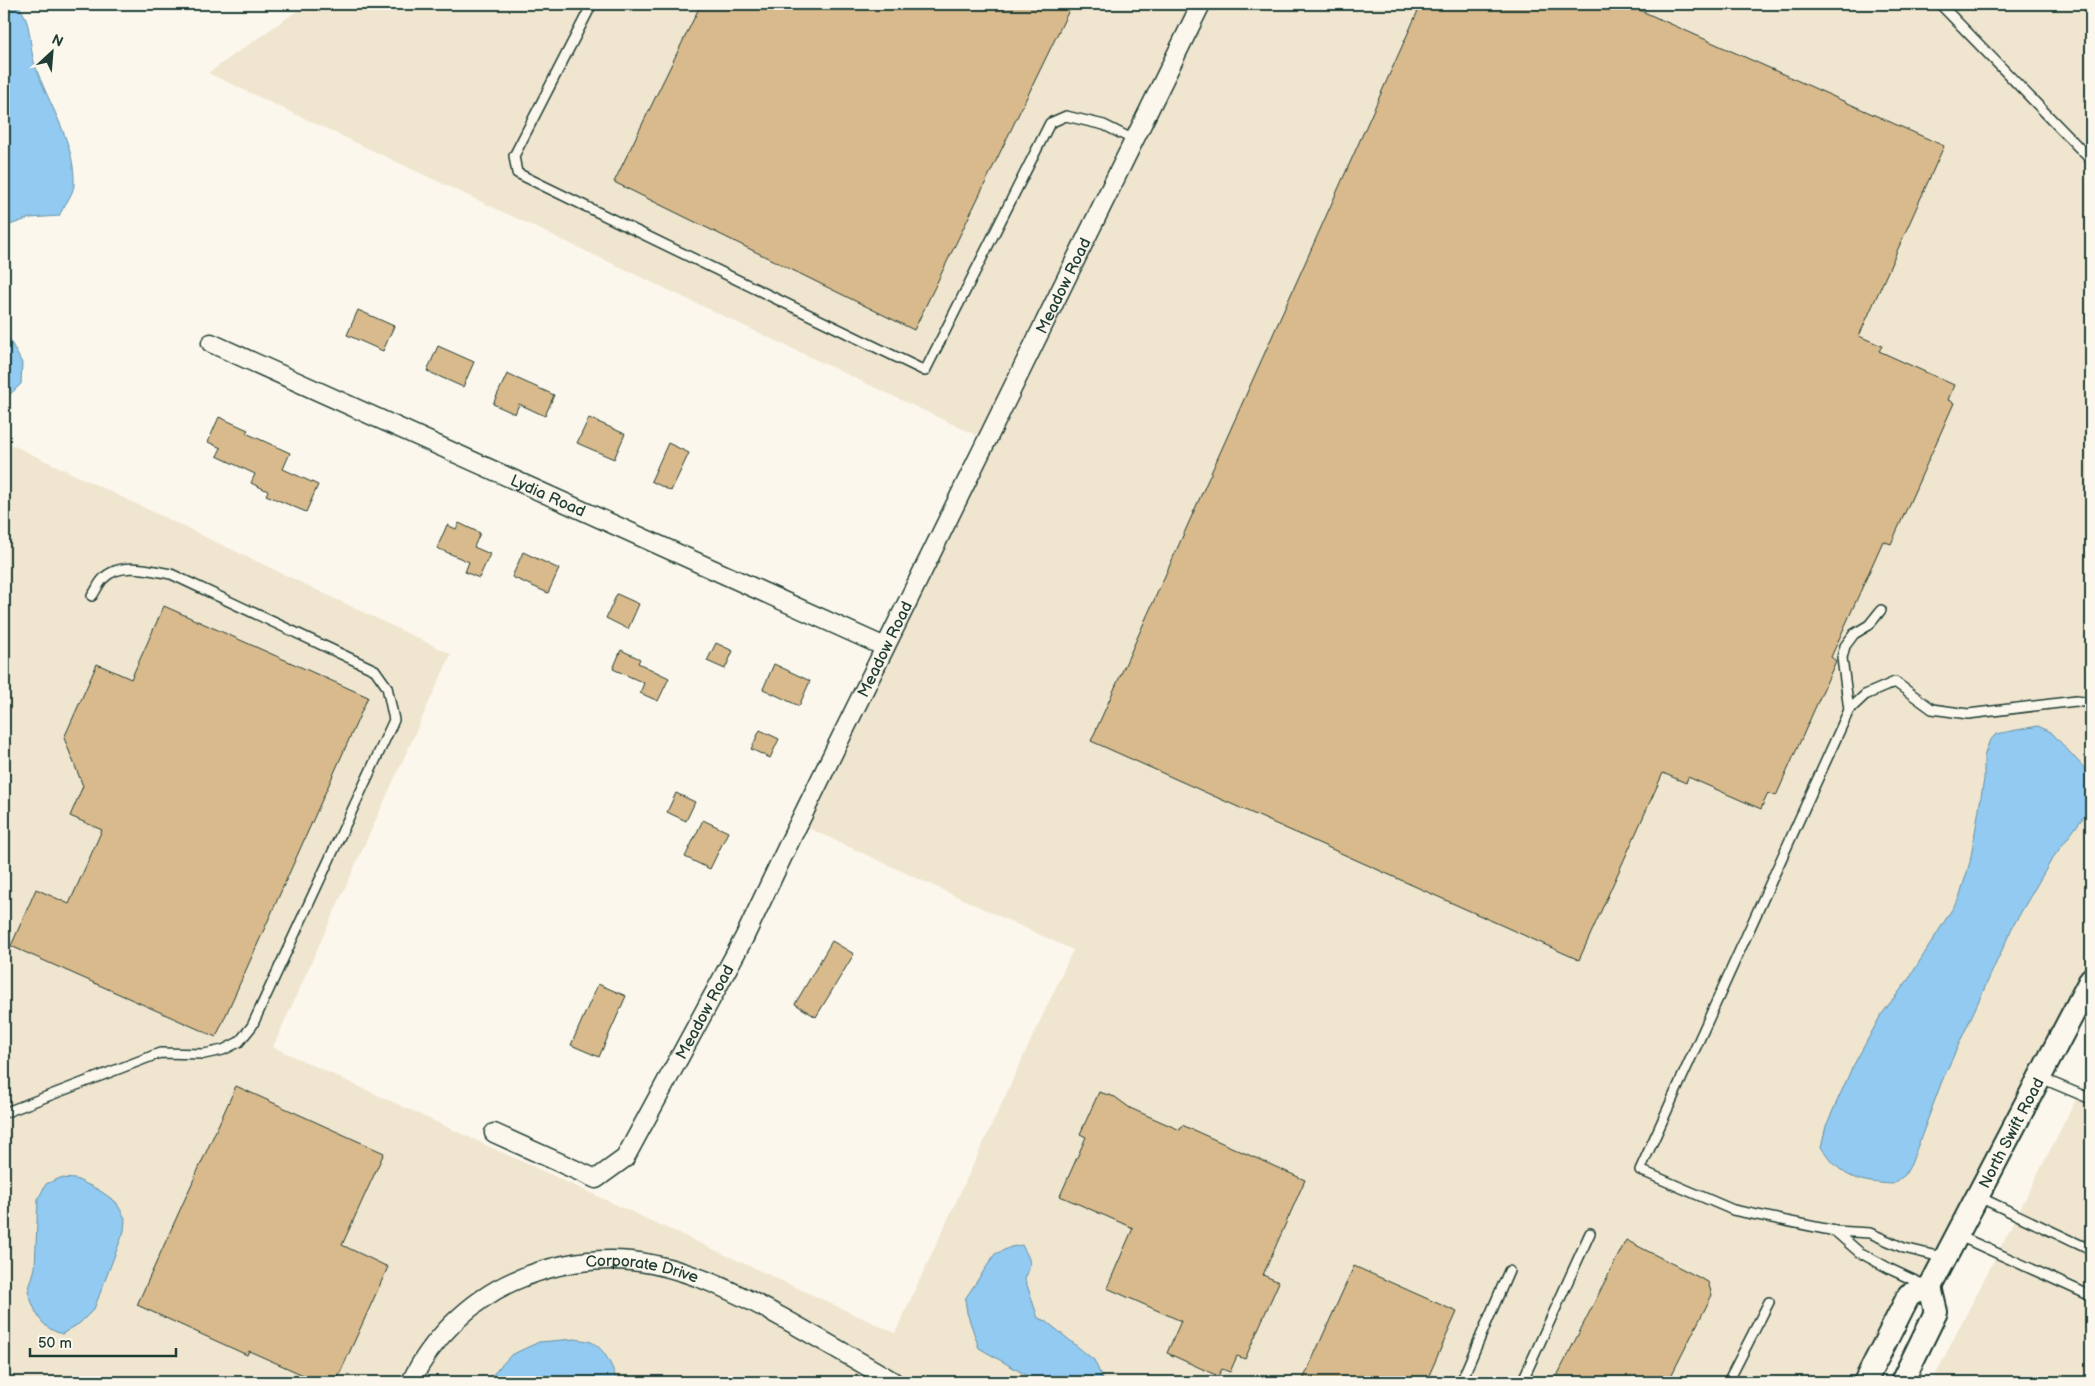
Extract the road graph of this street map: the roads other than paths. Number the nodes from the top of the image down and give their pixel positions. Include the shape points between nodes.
1 (592, 4) edge
2 (1201, 4) edge
3 (1940, 4) edge
4 (1134, 140) junction
5 (2091, 160) edge
6 (211, 343) dead end
7 (92, 596) dead end
8 (1881, 610) dead end
9 (885, 647) junction
10 (2091, 703) edge
11 (1848, 710) junction
12 (2091, 979) edge
13 (2039, 1077) junction
14 (2091, 1099) edge
15 (4, 1113) edge
16 (494, 1133) dead end
17 (1976, 1196) junction
18 (1835, 1231) junction
19 (1590, 1233) dead end
20 (1956, 1235) junction
21 (2091, 1250) edge
22 (1945, 1258) junction
23 (1509, 1271) dead end
24 (1930, 1288) junction
25 (2091, 1296) edge
26 (1769, 1302) dead end
27 (411, 1382) edge
28 (894, 1382) edge
29 (1461, 1382) edge
30 (1522, 1382) edge
31 (1728, 1382) edge
32 (1865, 1382) edge
33 (1902, 1382) edge

1 - 4 lane via 514,156 517,173 925,370 1050,123 1066,116 1104,125
2 - 4 street, Meadow Road
3 - 5 lane
4 - 9 street, Meadow Road
6 - 9 street, Lydia Road
7 - 15 lane via 103,578 122,568 171,574 375,670 387,687 394,720 252,1026 239,1042 204,1054 160,1053
8 - 11 lane via 1854,634 1842,658
9 - 16 street, Meadow Road via 744,938 624,1158 596,1179
10 - 11 lane via 2076,701 1968,714 1932,709 1895,682 1865,695
11 - 18 lane via 1640,1170 1733,1210
12 - 13 street, North Swift Road
13 - 14 lane
13 - 17 street, North Swift Road
17 - 20 street, North Swift Road
17 - 21 lane
18 - 22 lane via 1870,1234 1904,1248
18 - 24 lane via 1859,1252
19 - 30 lane
20 - 22 street, North Swift Road
20 - 25 lane
22 - 24 street, North Swift Road
23 - 29 lane
24 - 32 street via 1909,1295
24 - 33 street via 1936,1312
26 - 31 lane
27 - 28 street, Corporate Drive via 434,1347 467,1311 496,1290 560,1265 619,1259 676,1269 702,1278 842,1350

